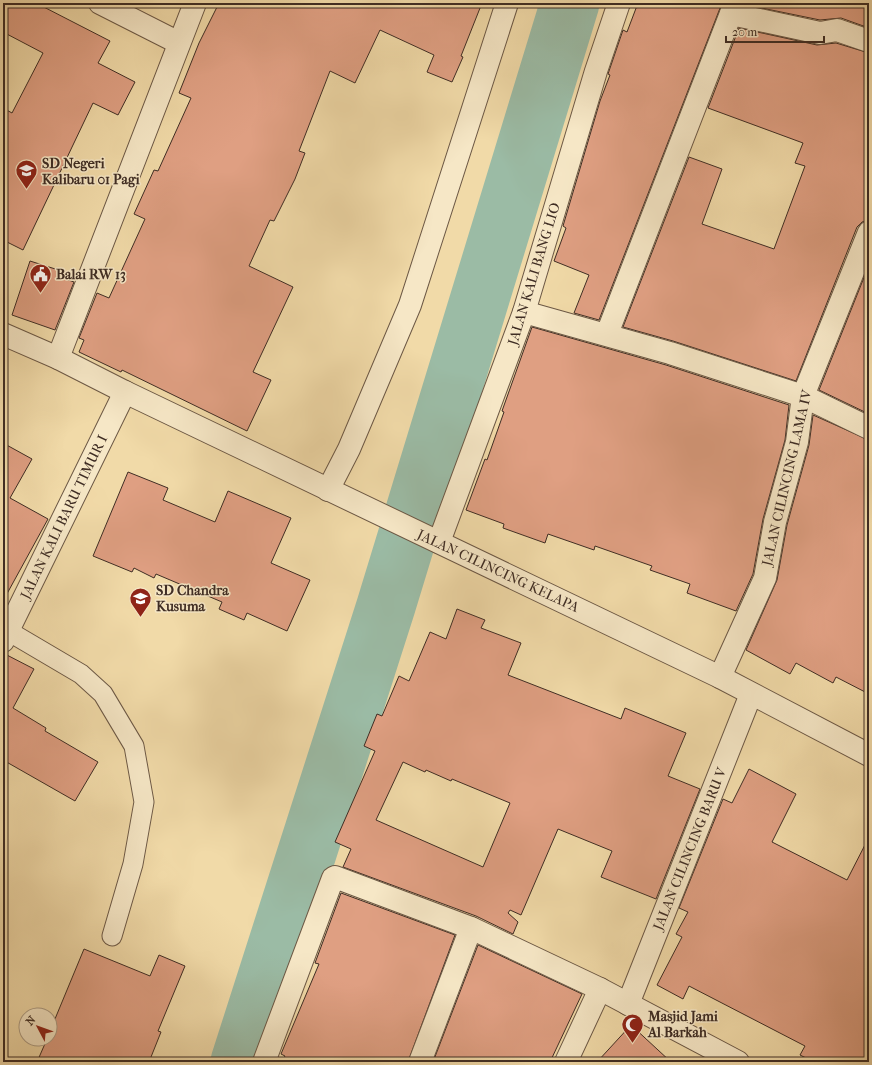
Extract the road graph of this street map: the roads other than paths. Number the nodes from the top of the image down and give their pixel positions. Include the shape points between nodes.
1 (100, 3) edge
2 (195, 3) edge
3 (619, 3) edge
4 (503, 4) edge
5 (733, 9) edge
6 (869, 41) edge
7 (179, 43) junction
8 (869, 232) edge
9 (524, 312) junction
10 (3, 334) edge
11 (607, 334) junction
12 (58, 358) junction
13 (125, 392) junction
14 (803, 396) junction
15 (869, 428) edge
16 (336, 494) junction
17 (431, 539) junction
18 (5, 636) edge
19 (720, 677) junction
20 (751, 694) junction
21 (869, 755) edge
22 (471, 928) junction
23 (112, 936) dead end
24 (600, 989) junction
25 (628, 1004) junction
26 (264, 1062) edge
27 (420, 1062) edge
28 (566, 1062) edge
29 (738, 1062) edge

1 - 7 street
2 - 7 street
3 - 9 street, JALAN KALI BANG LIO via 596,71
4 - 16 street via 410,305 349,449
5 - 6 street via 820,33 837,30
5 - 11 street
7 - 12 street
8 - 14 street, JALAN CILINCING LAMA IV
9 - 11 street
9 - 17 street, JALAN KALI BANG LIO
10 - 12 street, JALAN CILINCING KELAPA
11 - 14 street
12 - 13 street, JALAN CILINCING KELAPA
13 - 16 street, JALAN CILINCING KELAPA
13 - 18 street, JALAN KALI BARU TIMUR I
14 - 15 street
14 - 19 street, JALAN CILINCING LAMA IV via 797,442 775,522 764,578
16 - 17 street, JALAN CILINCING KELAPA
17 - 19 street, JALAN CILINCING KELAPA
18 - 23 lane via 81,674 103,694 134,746 144,802 133,864
19 - 20 street, JALAN CILINCING KELAPA
20 - 21 street, JALAN CILINCING KELAPA
20 - 25 street, JALAN CILINCING BARU V
22 - 24 street
22 - 26 street via 334,877
22 - 27 street
24 - 25 street
24 - 28 street
25 - 29 street

